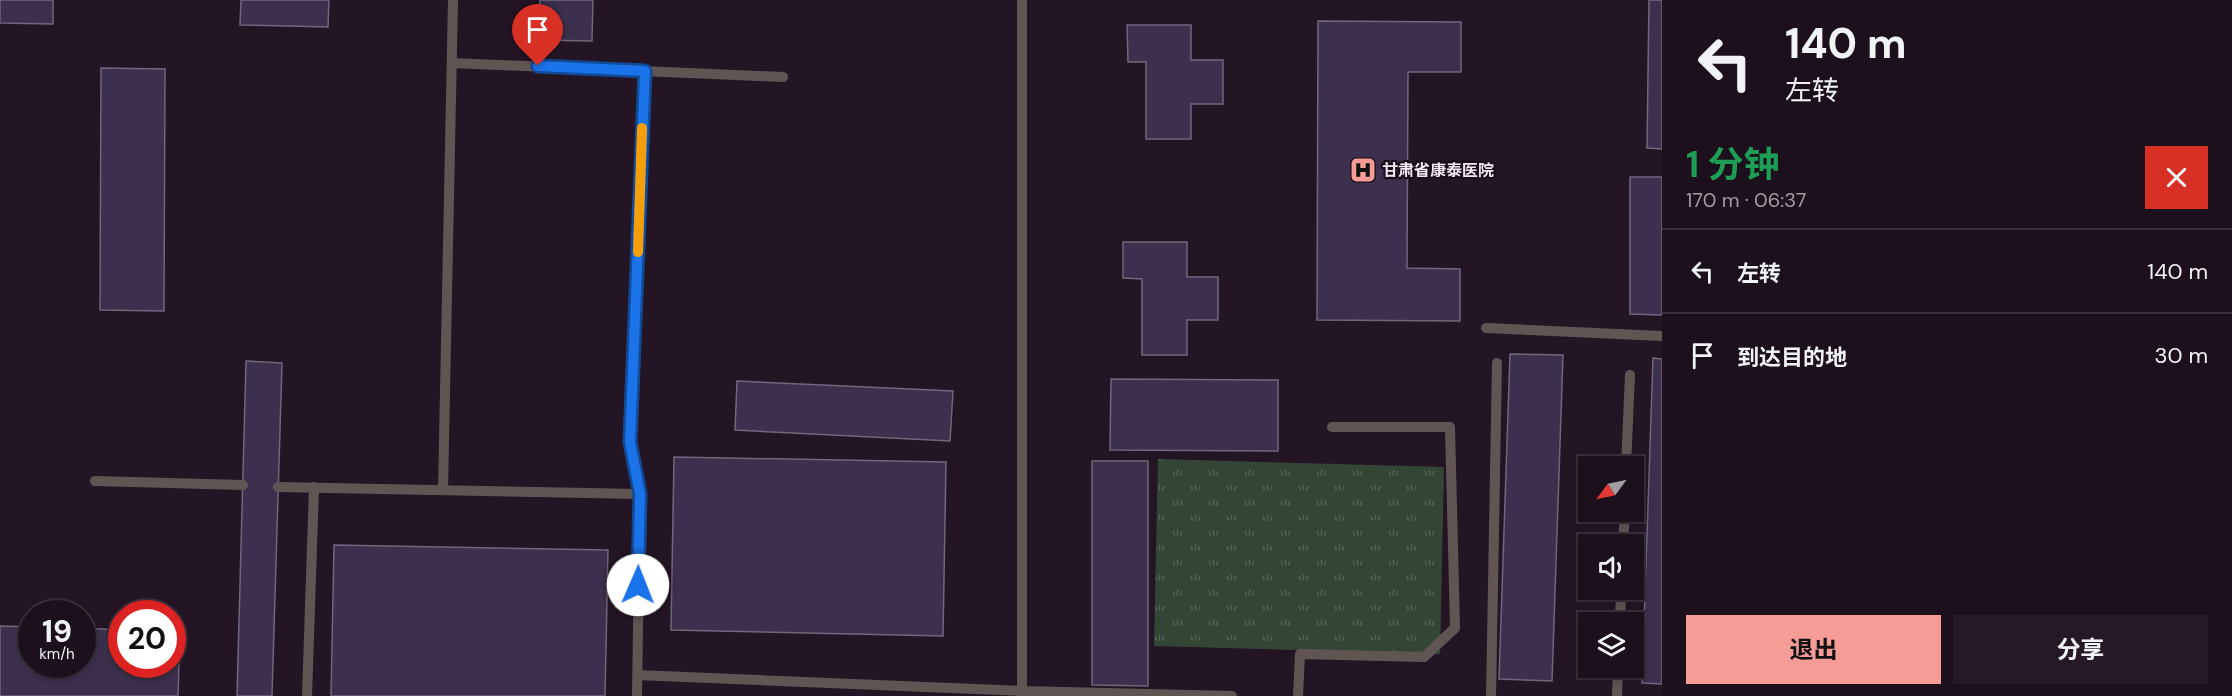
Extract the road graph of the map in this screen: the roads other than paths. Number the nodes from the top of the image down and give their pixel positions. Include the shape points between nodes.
1 (453, 0) edge
2 (1022, 0) edge
3 (452, 63) junction
4 (645, 71) junction
5 (783, 76) dead end
6 (1486, 328) dead end
7 (1662, 336) edge
8 (1497, 363) dead end
9 (1630, 375) dead end
10 (1332, 427) dead end
11 (1626, 456) edge
12 (95, 481) dead end
13 (243, 485) dead end
14 (278, 487) dead end
15 (314, 487) junction
16 (443, 490) junction
17 (640, 494) junction
18 (637, 675) junction
19 (1618, 678) edge
20 (1022, 694) edge
21 (307, 696) edge
22 (636, 696) edge
23 (1232, 696) edge
24 (1298, 696) edge
25 (1491, 696) edge
26 (1617, 696) edge

1 - 3 lane
2 - 20 lane
3 - 4 lane
3 - 16 lane
4 - 5 lane
4 - 17 lane via 630,442
6 - 7 lane
8 - 25 lane
9 - 11 lane
10 - 24 lane via 1450,427 1455,628 1424,657 1300,654
12 - 13 lane
14 - 15 lane
15 - 16 lane
15 - 21 lane
16 - 17 lane
17 - 18 lane
18 - 20 lane
18 - 22 lane
19 - 26 lane
20 - 23 lane

